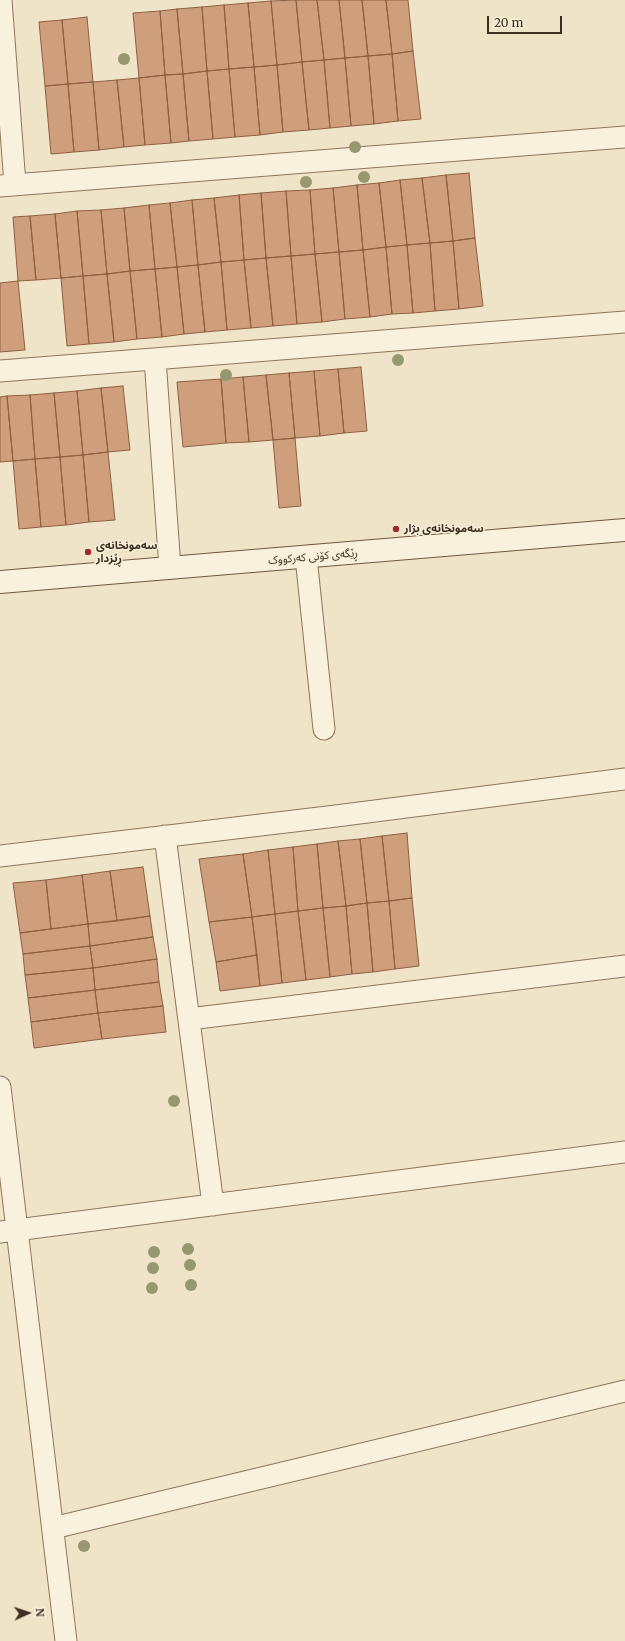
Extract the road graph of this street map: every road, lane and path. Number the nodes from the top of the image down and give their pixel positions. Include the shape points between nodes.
1 (1, 0) edge
2 (625, 137) edge
3 (8, 185) edge
4 (625, 322) edge
5 (155, 360) junction
6 (0, 371) edge
7 (625, 530) edge
8 (306, 557) junction
9 (170, 568) junction
10 (0, 582) edge
11 (324, 729) dead end
12 (625, 779) edge
13 (165, 836) junction
14 (0, 856) edge
15 (625, 966) edge
16 (189, 1019) junction
17 (0, 1087) edge
18 (625, 1152) edge
19 (213, 1205) junction
20 (8, 1231) edge
21 (625, 1391) edge
22 (53, 1528) junction
23 (66, 1641) edge

1 - 3 street
2 - 3 street
4 - 5 street
5 - 6 street
5 - 9 street
7 - 8 street, ڕێگەی کۆنی کەرکووک
8 - 9 street, ڕێگەی کۆنی کەرکووک
8 - 11 street
9 - 10 street, ڕێگەی کۆنی کەرکووک
12 - 13 street
13 - 14 street
13 - 16 street
15 - 16 street
16 - 19 street
17 - 20 street
18 - 19 street
19 - 20 street
20 - 22 street
21 - 22 street
22 - 23 street

